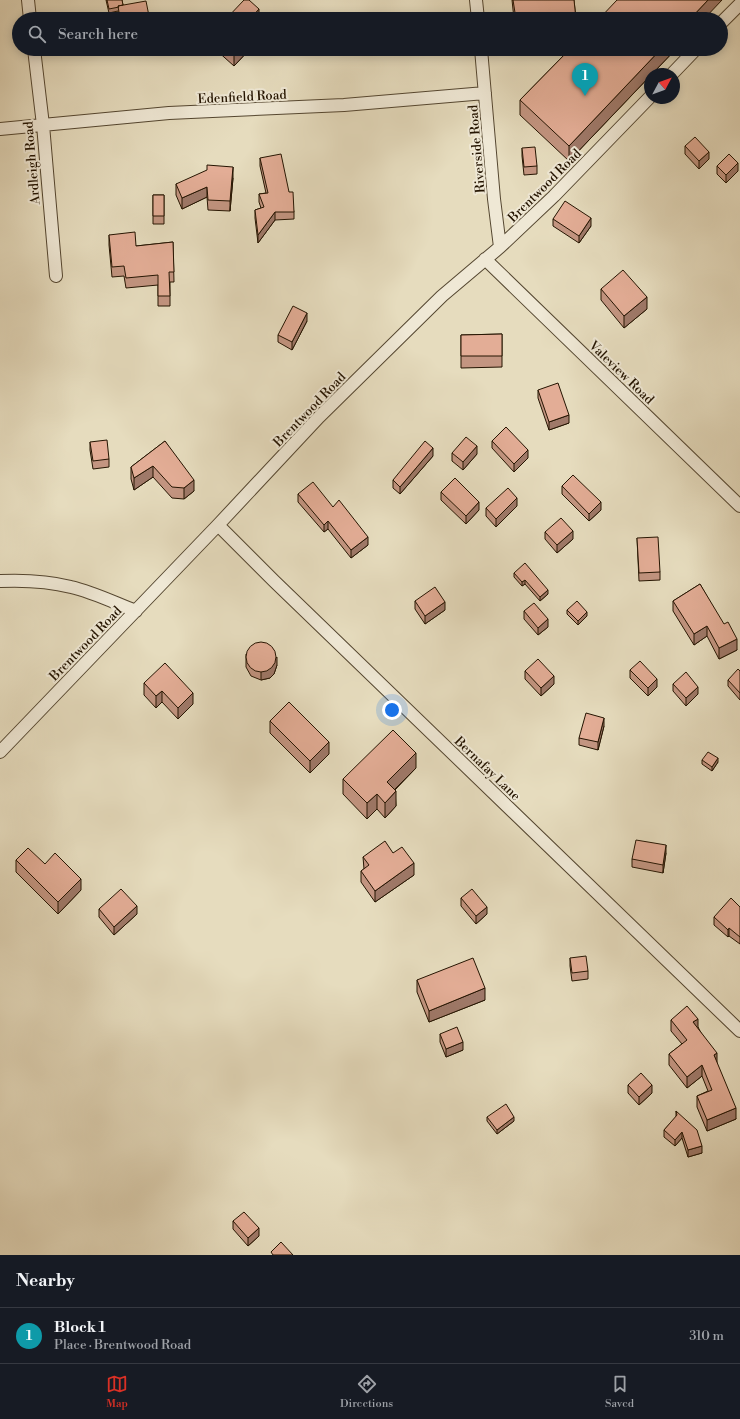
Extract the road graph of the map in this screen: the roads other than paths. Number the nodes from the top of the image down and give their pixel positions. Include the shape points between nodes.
1 (28, 0) edge
2 (476, 0) edge
3 (740, 4) edge
4 (29, 12) edge
5 (477, 12) edge
6 (728, 17) edge
7 (35, 56) edge
8 (482, 56) edge
9 (689, 56) edge
10 (678, 68) edge
11 (486, 93) junction
12 (644, 103) edge
13 (43, 125) junction
14 (0, 129) edge
15 (500, 246) junction
16 (485, 259) junction
17 (56, 276) dead end
18 (740, 506) edge
19 (218, 525) junction
20 (0, 581) edge
21 (136, 611) junction
22 (0, 752) edge
23 (740, 1031) edge

1 - 4 street
2 - 5 street
3 - 6 street
7 - 13 street, Ardleigh Road
8 - 11 street, Riverside Road
9 - 10 street
11 - 13 street, Edenfield Road via 344,105 169,113
11 - 15 street, Riverside Road
12 - 15 street, Brentwood Road via 554,196
13 - 14 street, Edenfield Road
13 - 17 street, Ardleigh Road
15 - 16 street, Brentwood Road
16 - 18 street, Valeview Road
16 - 19 street, Brentwood Road via 442,296 319,417
19 - 21 street, Brentwood Road
19 - 23 street, Bernafay Lane
20 - 21 street via 18,580 73,587
21 - 22 street, Brentwood Road

